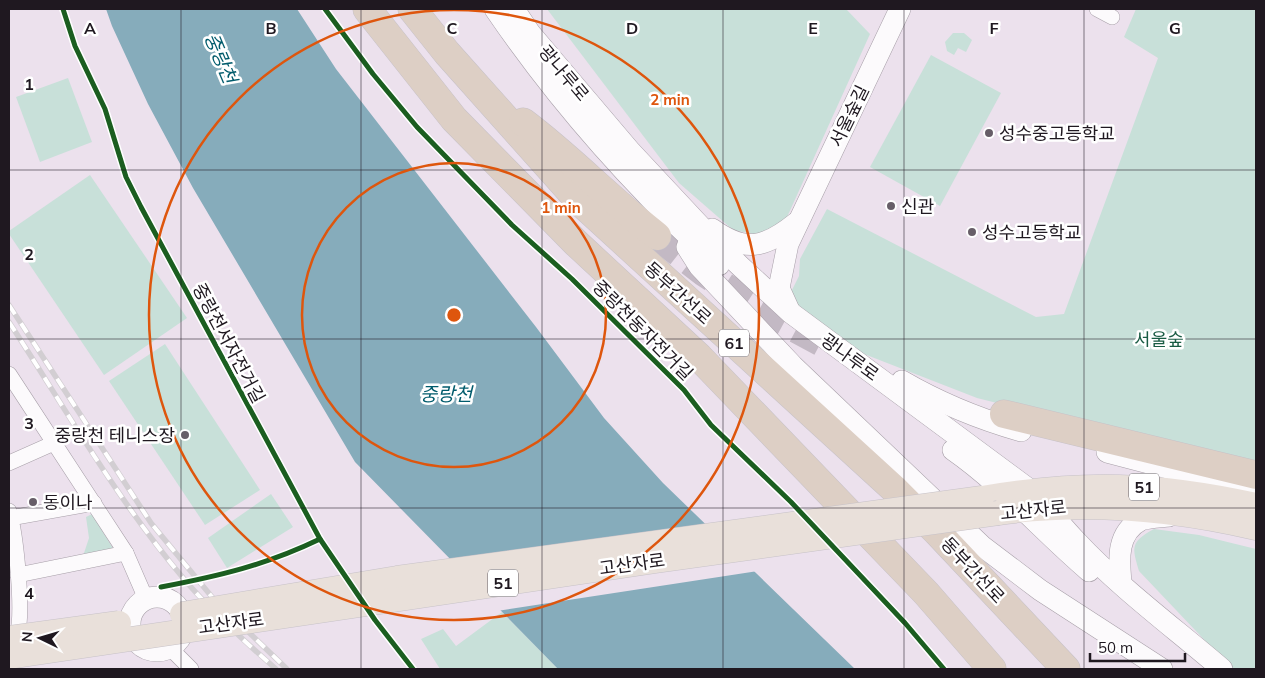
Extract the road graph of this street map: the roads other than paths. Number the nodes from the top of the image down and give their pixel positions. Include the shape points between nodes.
1 (367, 9) edge
2 (412, 9) edge
3 (495, 9) edge
4 (514, 9) edge
5 (900, 9) edge
6 (1097, 9) edge
7 (1112, 17) dead end
8 (486, 95) junction
9 (671, 222) junction
10 (796, 223) junction
11 (791, 313) junction
12 (844, 353) junction
13 (9, 374) edge
14 (1004, 414) dead end
15 (54, 442) junction
16 (9, 463) edge
17 (1256, 475) edge
18 (1256, 491) edge
19 (1008, 501) junction
20 (94, 502) junction
21 (1256, 505) edge
22 (1048, 507) junction
23 (1189, 514) junction
24 (9, 515) edge
25 (1256, 528) edge
26 (126, 553) junction
27 (18, 575) junction
28 (1121, 584) junction
29 (146, 599) junction
30 (131, 632) junction
31 (13, 641) edge
32 (170, 648) junction
33 (17, 669) edge
34 (191, 669) edge
35 (992, 669) edge
36 (1066, 669) edge
37 (1162, 669) edge
38 (1202, 669) edge
39 (1222, 669) edge

1 - 35 highway, 동부간선로 / 61 via 454,119 576,243 706,364 921,587
2 - 8 highway, 동부간선로 / 61
3 - 9 main road, 광나루로 via 568,107
4 - 9 main road, 광나루로 via 631,152
5 - 10 main road, 서울숲길
6 - 7 street
8 - 9 highway via 556,146 578,168
8 - 36 highway, 동부간선로 / 61 via 580,201 893,488
9 - 10 main road via 749,245 779,237
9 - 11 main road, 광나루로 via 716,243
9 - 19 main road, 광나루로 via 754,297 840,367 967,459
9 - 37 main road via 699,266 793,366 982,546 1040,590
10 - 11 main road, 서울숲길 via 779,288
11 - 12 main road, 광나루로
12 - 18 main road via 888,372 937,400 984,419
12 - 19 main road, 광나루로
13 - 15 street
14 - 17 highway
15 - 16 street
15 - 20 street
19 - 21 main road, 고산자로 / 51 via 1072,486 1139,486
19 - 22 main road, 고산자로 / 51
19 - 31 main road, 고산자로 / 51, bridge via 647,562
19 - 38 main road, 광나루로
20 - 24 street
20 - 26 street
22 - 23 main road, 고산자로 / 51 via 1095,506
22 - 28 main road via 1076,541
23 - 25 main road, 고산자로 / 51
23 - 28 main road via 1143,520 1129,529 1120,546
24 - 27 street
26 - 27 street
26 - 29 street
27 - 31 street via 20,625
28 - 39 main road
29 - 30 main road via 133,610
29 - 32 main road via 171,601 182,615 182,634
30 - 31 main road
30 - 32 main road via 136,643 143,648 152,651
31 - 33 main road via 23,658
32 - 34 street

